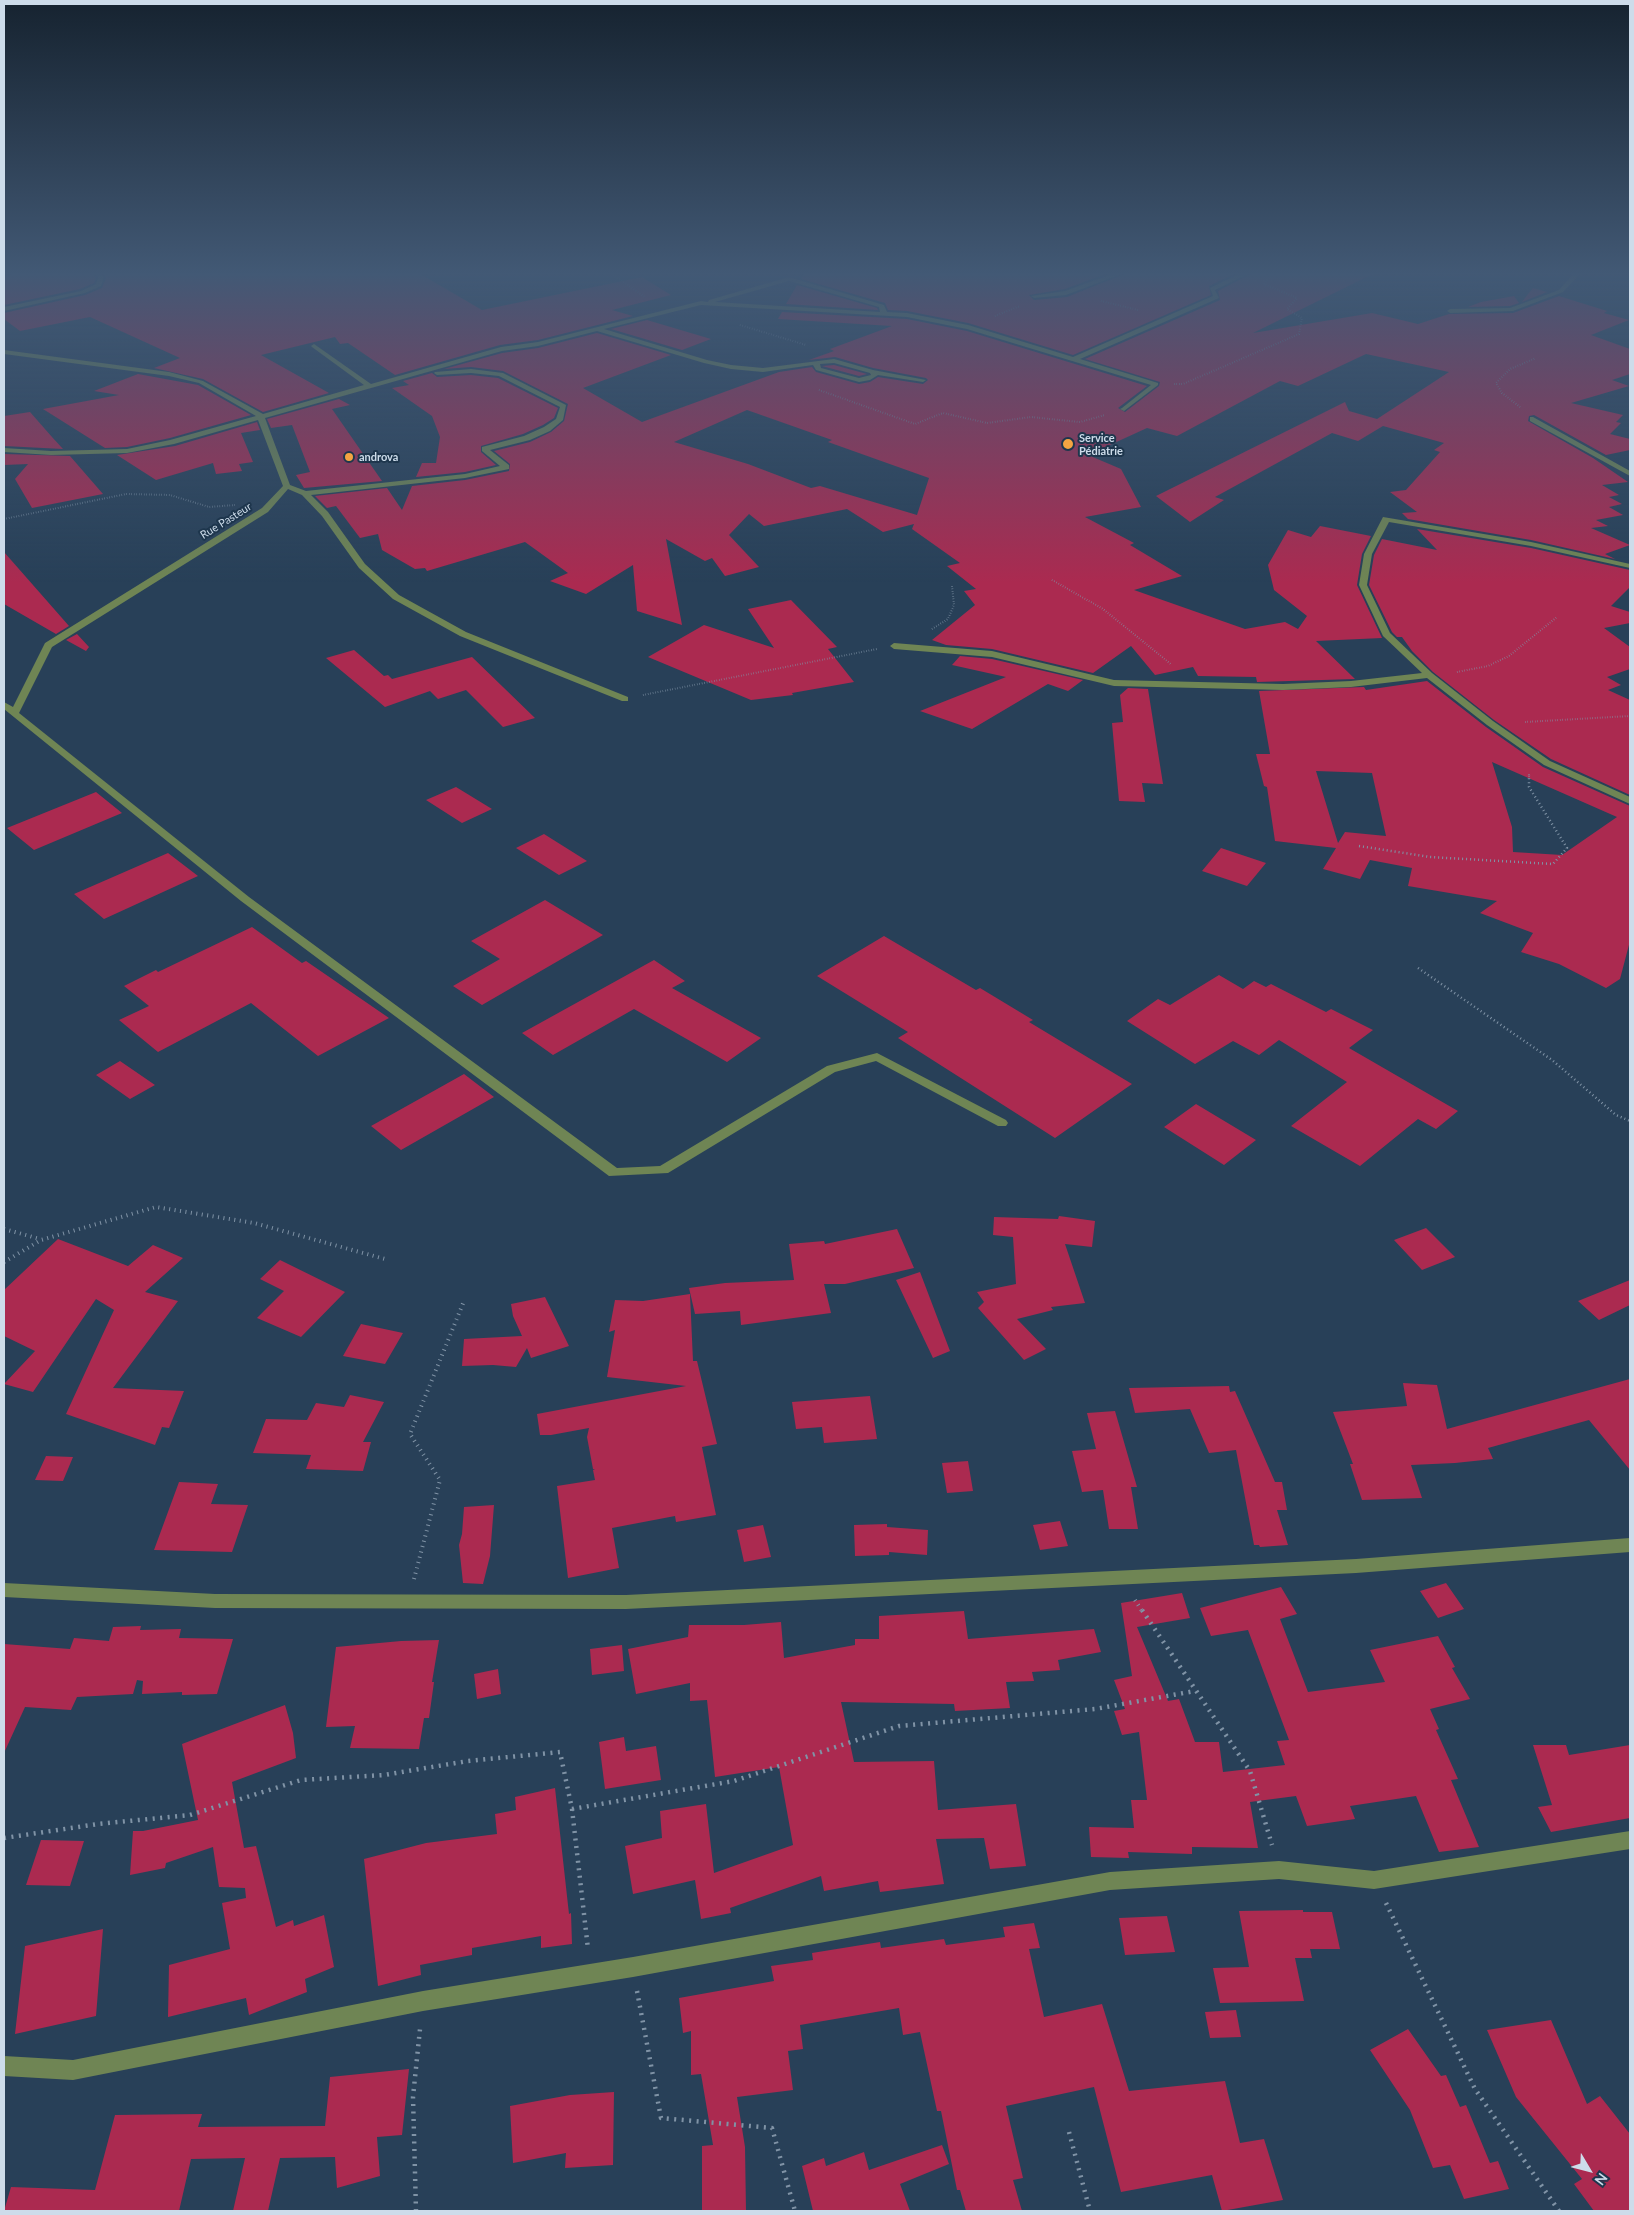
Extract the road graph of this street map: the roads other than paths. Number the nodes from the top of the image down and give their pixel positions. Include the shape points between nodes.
1 (174, 375) edge
2 (355, 375) edge
3 (409, 375) edge
4 (504, 375) edge
5 (836, 375) edge
6 (873, 375) edge
7 (893, 375) edge
8 (1128, 375) edge
9 (923, 380) dead end
10 (371, 387) junction
11 (1124, 409) road end
12 (260, 415) junction
13 (1533, 419) road end
14 (4, 450) edge
15 (1630, 474) edge
16 (287, 486) junction
17 (305, 493) junction
18 (1630, 566) edge
19 (894, 646) road end
20 (1429, 675) junction
21 (625, 698) road end
22 (4, 705) edge
23 (14, 714) junction
24 (1630, 801) edge
25 (1002, 1123) dead end
26 (1630, 1544) edge
27 (4, 1590) edge
28 (1630, 1840) edge
29 (4, 2066) edge

1 - 12 street via 201,382
2 - 10 street
3 - 10 street
4 - 17 street via 564,406 559,420 548,429 485,449 506,467 465,476
5 - 6 street via 849,379 868,379
7 - 9 street
8 - 11 street via 1156,384
10 - 12 street
12 - 14 street via 170,442 127,451 51,453
12 - 16 street
13 - 15 street
16 - 17 street
16 - 23 street, Rue Pasteur via 265,510 48,645
17 - 21 street via 326,514 362,566 396,597 463,634
18 - 20 street via 1531,544 1386,519 1368,554 1362,585 1386,634
19 - 20 street via 992,654 1114,683 1283,687 1351,684
20 - 24 street via 1547,763
22 - 23 street
23 - 25 street via 245,899 614,1172 663,1170 831,1070 877,1058
26 - 27 street via 1356,1566 626,1602 215,1601
28 - 29 street via 1374,1880 1279,1870 1110,1881 633,1967 422,2001 73,2070

